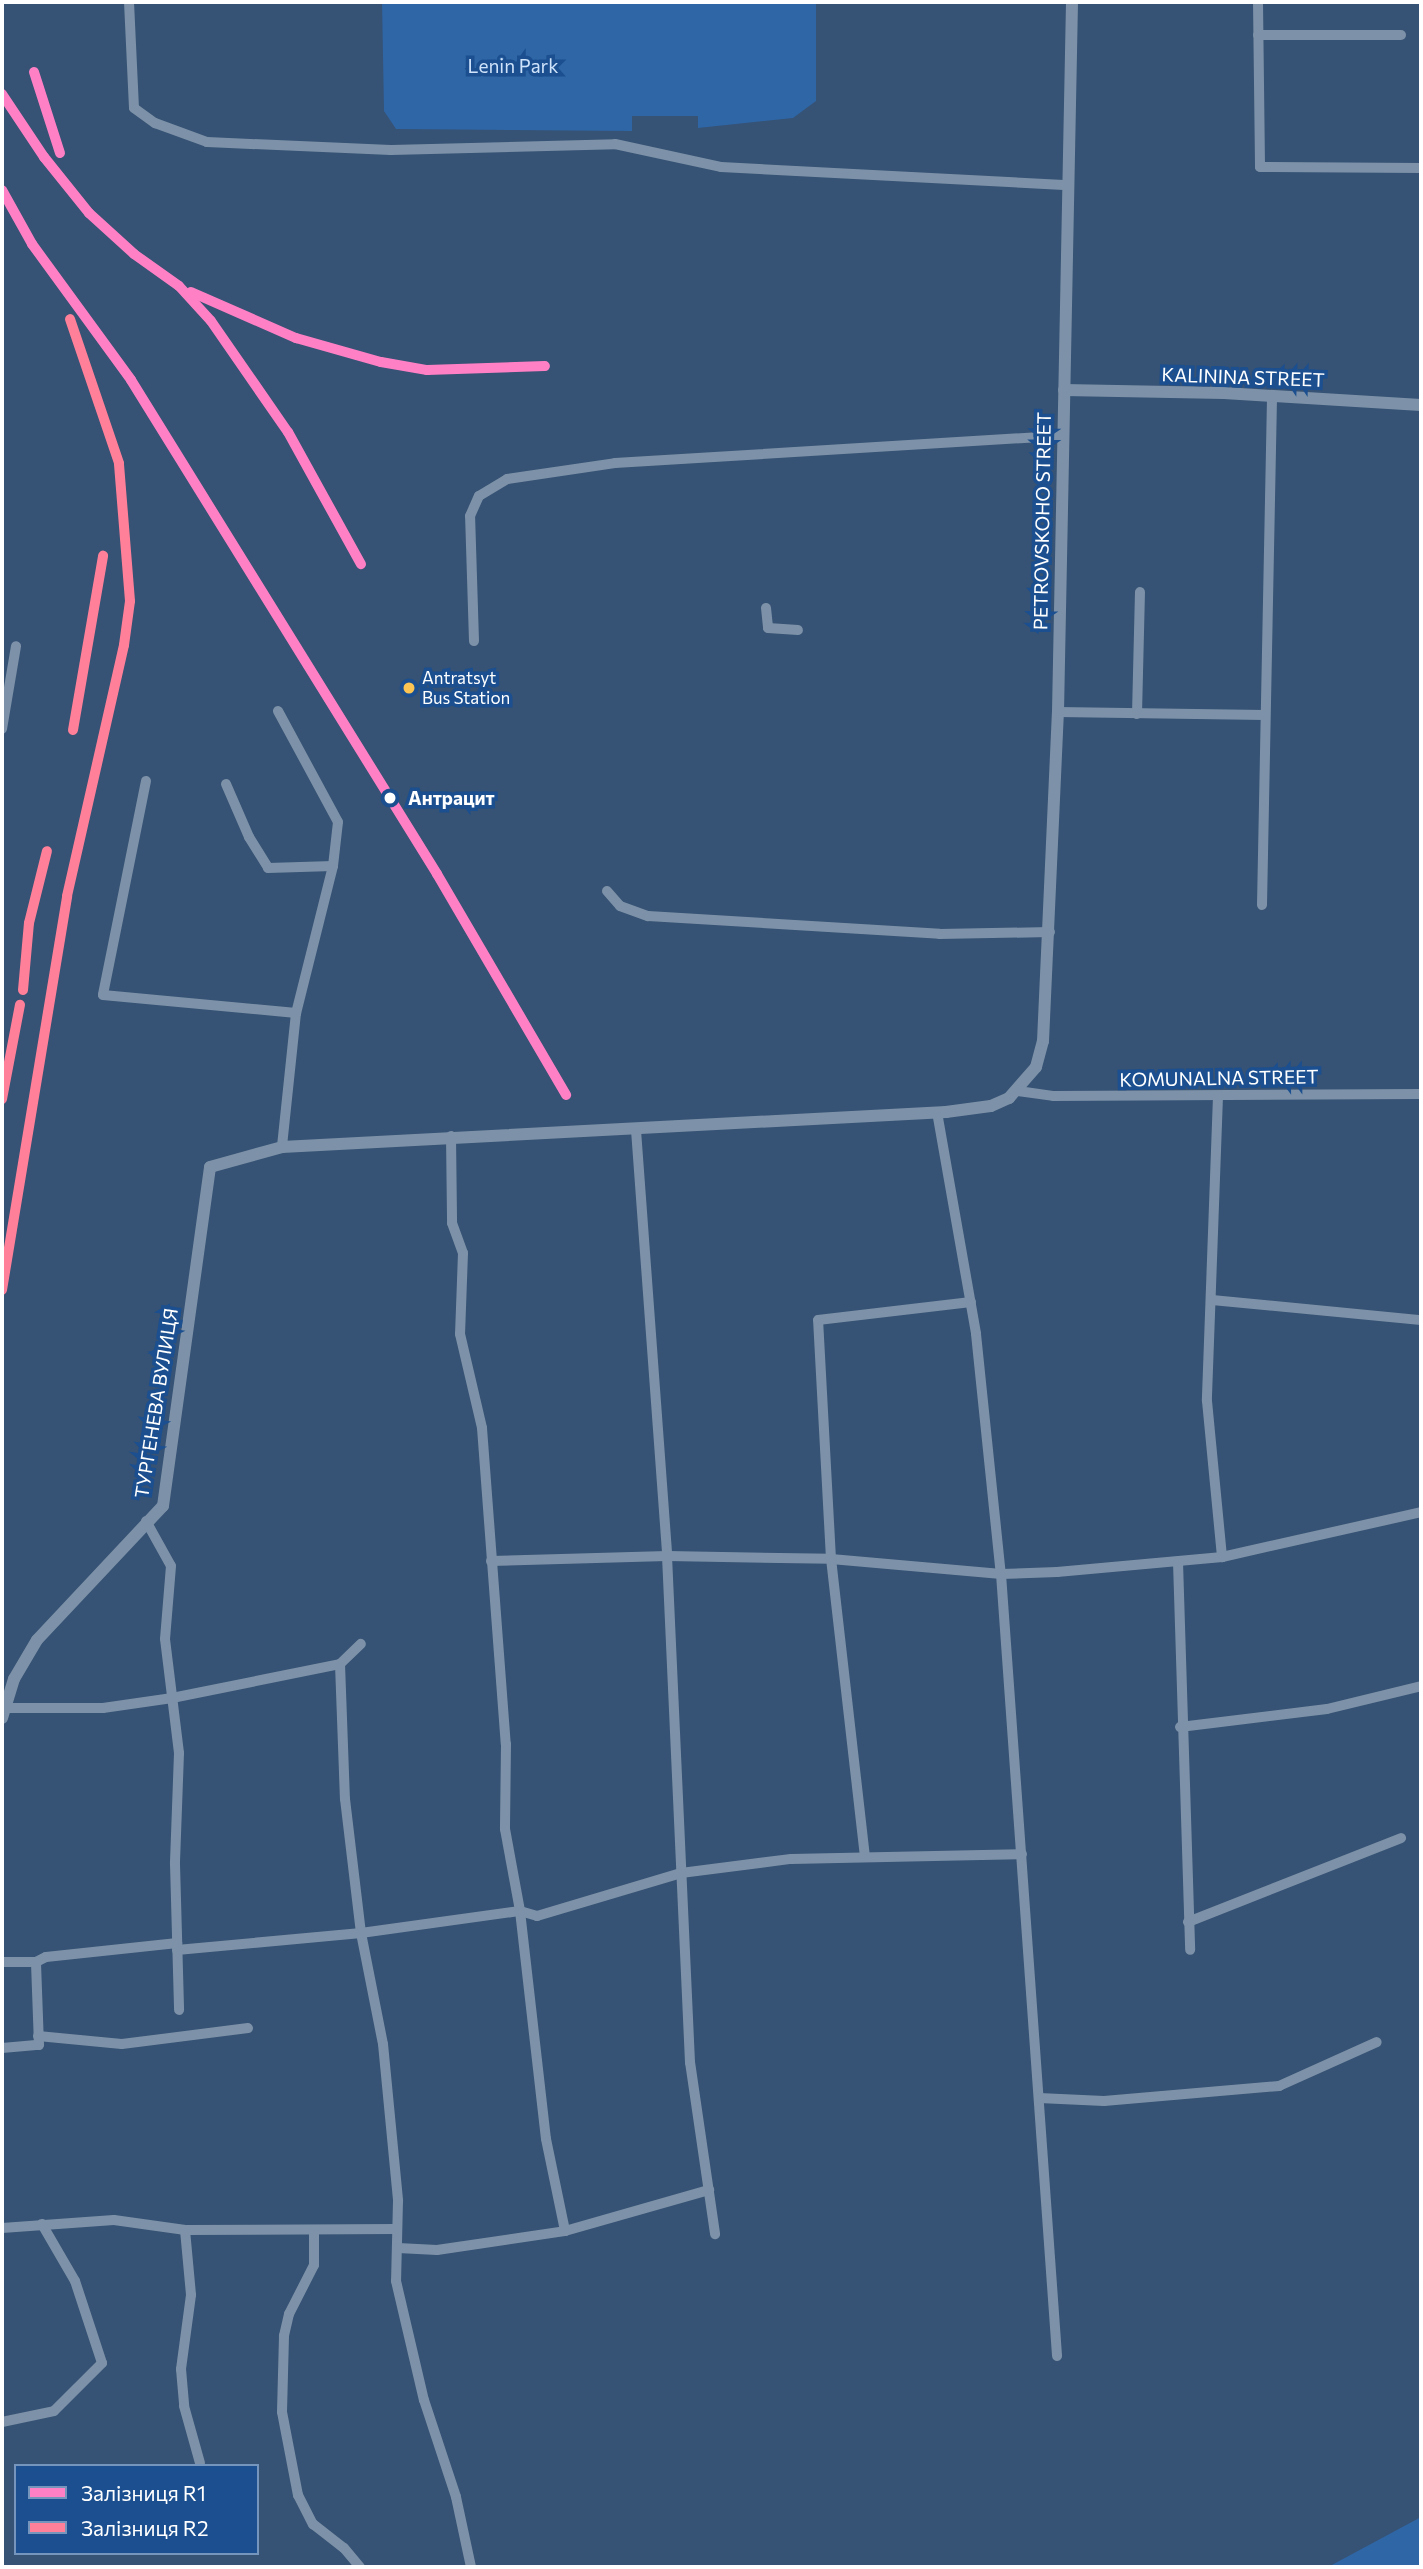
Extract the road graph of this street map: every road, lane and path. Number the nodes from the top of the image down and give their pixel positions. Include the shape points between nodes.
1 (130, 2) edge
2 (1072, 2) edge
3 (1258, 2) edge
4 (1258, 35) junction
5 (1401, 35) dead end
6 (1421, 168) edge
7 (1069, 185) junction
8 (1063, 390) junction
9 (1272, 396) junction
10 (1421, 405) edge
11 (1062, 436) junction
12 (1140, 592) dead end
13 (766, 608) dead end
14 (798, 630) dead end
15 (474, 641) dead end
16 (16, 646) dead end
17 (278, 710) dead end
18 (1058, 712) junction
19 (1137, 714) junction
20 (1265, 715) junction
21 (2, 729) edge
22 (146, 781) dead end
23 (226, 783) dead end
24 (333, 866) junction
25 (607, 891) dead end
26 (1262, 905) dead end
27 (1049, 932) junction
28 (296, 1013) junction
29 (1018, 1091) junction
30 (1421, 1094) edge
31 (1218, 1097) junction
32 (937, 1112) junction
33 (636, 1130) junction
34 (451, 1136) junction
35 (282, 1147) junction
36 (1212, 1300) junction
37 (971, 1302) junction
38 (1421, 1320) edge
39 (1421, 1513) edge
40 (146, 1521) junction
41 (667, 1556) junction
42 (1222, 1557) junction
43 (831, 1559) junction
44 (491, 1561) junction
45 (1178, 1562) junction
46 (1001, 1574) junction
47 (361, 1644) dead end
48 (340, 1664) junction
49 (1421, 1686) edge
50 (172, 1698) junction
51 (3, 1713) edge
52 (1180, 1727) junction
53 (1401, 1838) dead end
54 (1022, 1854) junction
55 (865, 1857) junction
56 (681, 1873) junction
57 (520, 1911) junction
58 (1188, 1922) junction
59 (361, 1933) junction
60 (177, 1947) junction
61 (1190, 1950) dead end
62 (2, 1962) edge
63 (37, 1962) junction
64 (179, 2010) dead end
65 (248, 2028) dead end
66 (38, 2036) junction
67 (1377, 2042) dead end
68 (2, 2048) edge
69 (1039, 2098) junction
70 (709, 2190) junction
71 (42, 2224) junction
72 (2, 2228) edge
73 (185, 2230) junction
74 (396, 2230) junction
75 (314, 2231) junction
76 (565, 2231) junction
77 (715, 2234) dead end
78 (398, 2248) junction
79 (1057, 2356) dead end
80 (2, 2422) edge
81 (200, 2463) dead end
82 (360, 2567) edge
83 (471, 2567) edge

1 - 7 street via 134,108 170,130 207,142 391,150 615,144 720,167
2 - 7 street, PETROVSKOHO STREET
3 - 4 street
4 - 5 street
4 - 6 street via 1260,167
7 - 8 street, PETROVSKOHO STREET
8 - 9 street, KALININA STREET
8 - 11 street, PETROVSKOHO STREET
9 - 10 street, KALININA STREET
9 - 20 street
11 - 15 street via 615,463 507,479 479,496 470,516
11 - 18 street, PETROVSKOHO STREET
12 - 19 street
13 - 14 street via 768,628
16 - 21 street
17 - 24 street via 338,822
18 - 19 street
18 - 27 street, PETROVSKOHO STREET
19 - 20 street
20 - 26 street
22 - 28 street via 103,995
23 - 24 street via 268,868
24 - 28 street
25 - 27 street via 620,906 648,916 939,934
27 - 29 street, PETROVSKOHO STREET via 1043,1041 1036,1067
28 - 35 street
29 - 31 street, KOMUNALNA STREET via 1053,1096
29 - 32 street via 991,1105
30 - 31 street, KOMUNALNA STREET
31 - 36 street
32 - 33 street
32 - 37 street
33 - 34 street
33 - 41 street
34 - 35 street
34 - 44 street via 452,1223 463,1253 460,1335 482,1428
35 - 40 street, ТУРГЕНЕВА ВУЛИЦЯ via 210,1167 163,1506
36 - 38 street
36 - 42 street via 1207,1401
37 - 43 street via 818,1320
37 - 46 street
39 - 42 street
40 - 50 street via 171,1566 165,1639
40 - 51 street, ТУРГЕНЕВА ВУЛИЦЯ via 37,1640 14,1679
41 - 43 street
41 - 44 street
41 - 56 street
42 - 45 street
43 - 46 street
43 - 55 street
44 - 57 street via 506,1744 505,1829
45 - 46 street
45 - 52 street
46 - 54 street
47 - 48 street
48 - 50 street
48 - 59 street via 345,1799
49 - 52 street via 1328,1709
50 - 51 street via 103,1708
50 - 60 street via 179,1753
52 - 58 street
53 - 58 street
54 - 55 street
54 - 69 street
55 - 56 street via 791,1859
56 - 57 street via 537,1916
56 - 70 street via 690,2062
57 - 59 street
57 - 76 street via 546,2138
58 - 61 street
59 - 60 street
59 - 74 street via 383,2044 398,2201
60 - 63 street via 46,1957
60 - 64 street
62 - 63 street
63 - 66 street
65 - 66 street via 122,2044
66 - 68 street via 39,2045
67 - 69 street via 1279,2086 1104,2101
69 - 79 street
70 - 76 street
70 - 77 street
71 - 72 street
71 - 73 street via 114,2220
71 - 80 street via 75,2281 102,2363 54,2411
73 - 75 street
73 - 81 street via 191,2295 181,2369 184,2406
74 - 75 street
74 - 78 street
75 - 82 street via 314,2266 289,2314 284,2336 282,2412 298,2495 313,2524 344,2547
76 - 78 street via 438,2250
78 - 83 street via 396,2281

